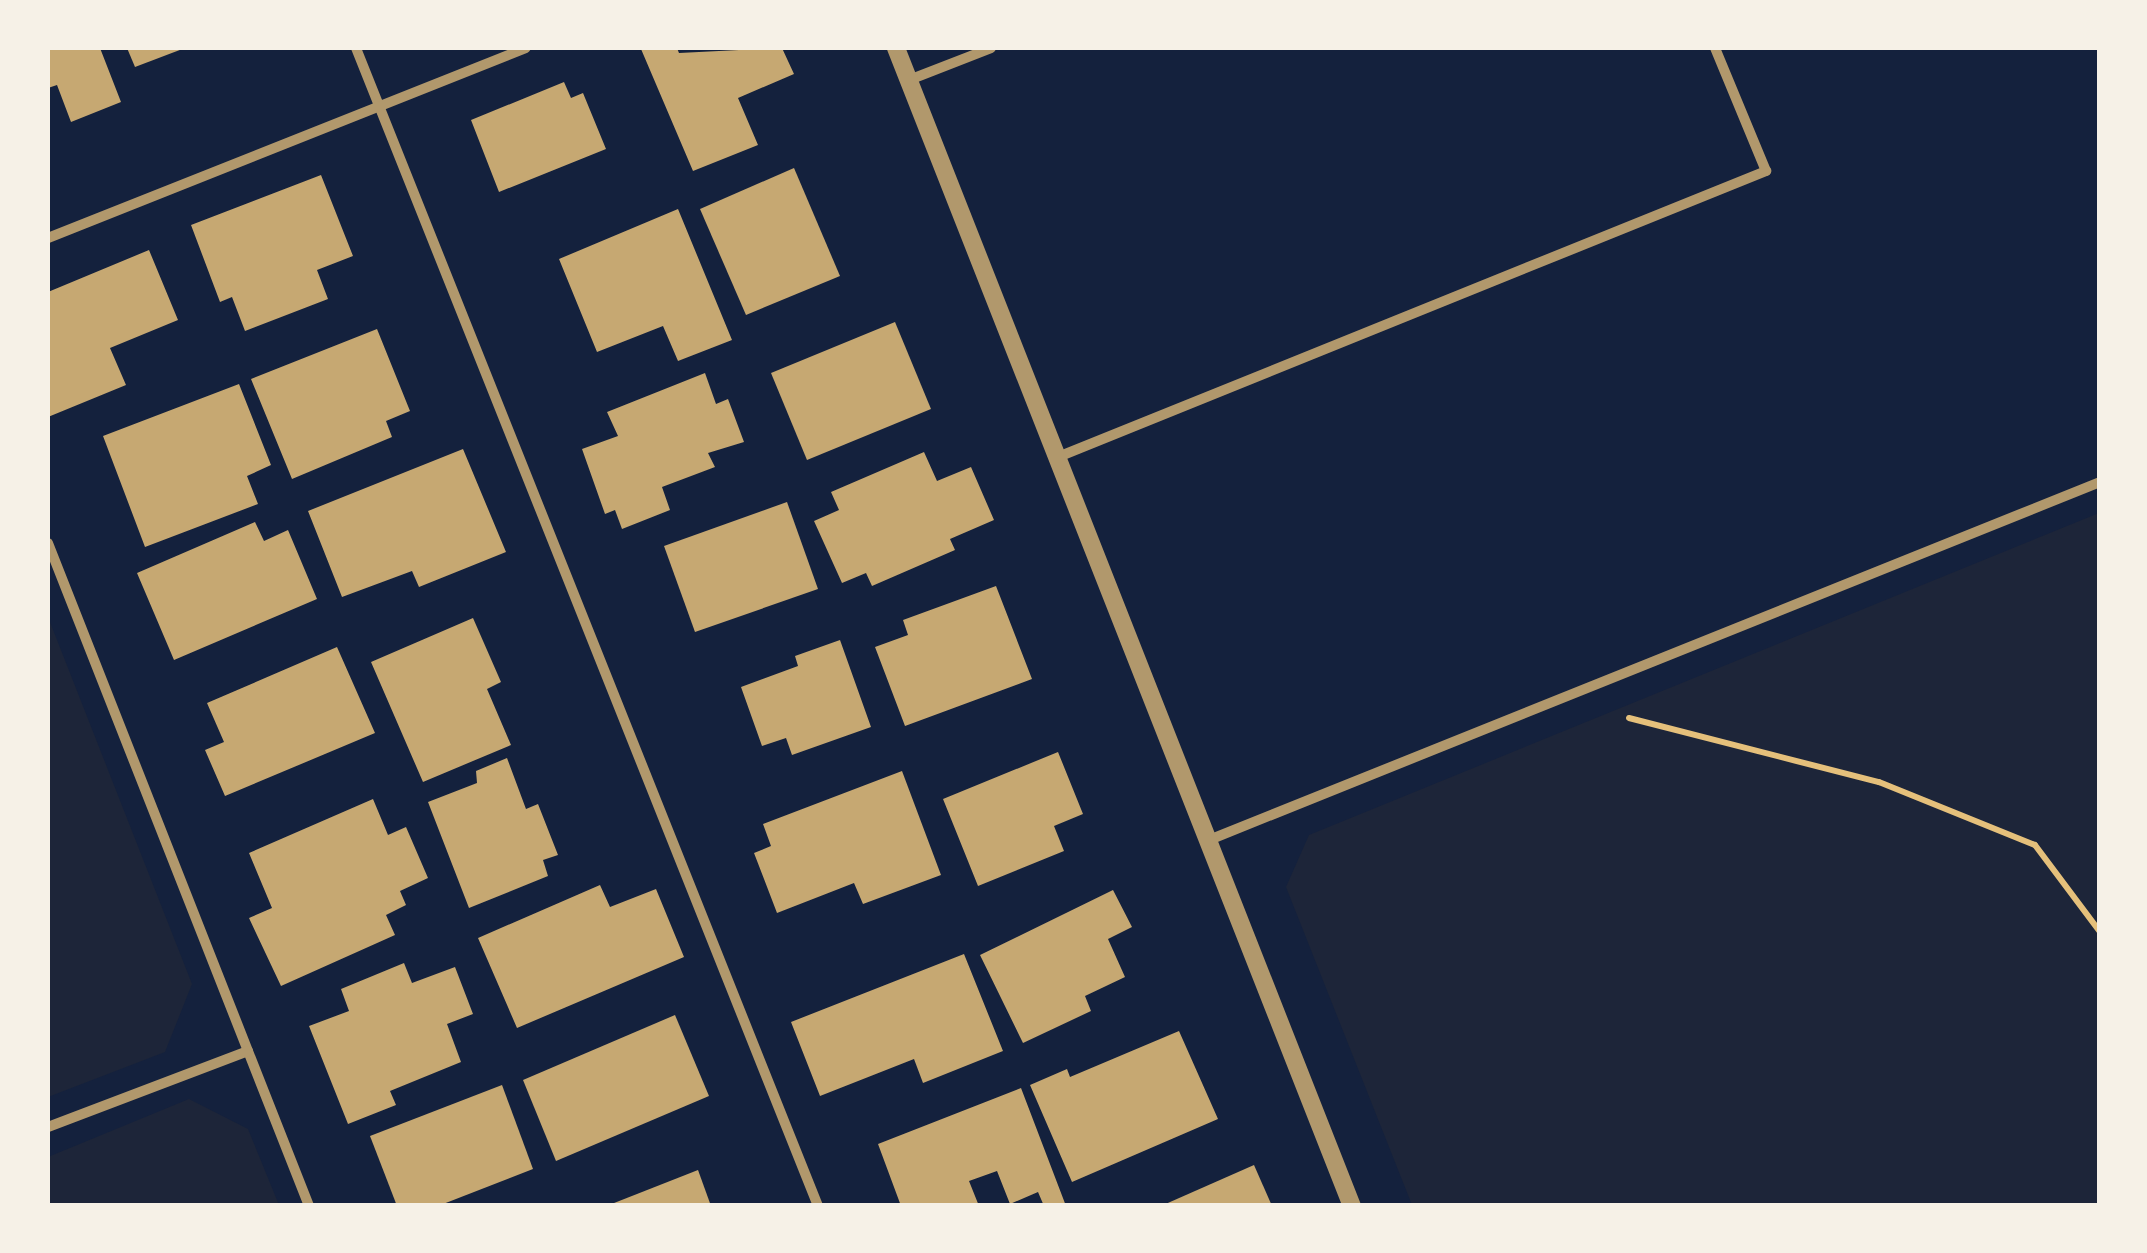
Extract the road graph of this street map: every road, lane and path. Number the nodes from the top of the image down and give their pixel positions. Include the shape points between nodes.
1 (356, 48) edge
2 (526, 48) edge
3 (896, 48) edge
4 (991, 48) edge
5 (1715, 48) edge
6 (909, 80) junction
7 (378, 104) junction
8 (48, 238) edge
9 (1058, 457) junction
10 (2100, 482) edge
11 (48, 542) edge
12 (1556, 699) junction
13 (1208, 840) junction
14 (2100, 932) edge
15 (248, 1051) junction
16 (48, 1127) edge
17 (309, 1206) edge
18 (818, 1206) edge
19 (1352, 1206) edge

1 - 7 street
2 - 7 street
3 - 6 street
4 - 6 street
5 - 9 street via 1766,171
6 - 9 street
7 - 8 street
7 - 18 street
9 - 13 street
10 - 12 street
11 - 15 street
12 - 13 street
12 - 14 path via 1879,782 2036,844
13 - 19 street
15 - 16 street
15 - 17 street

